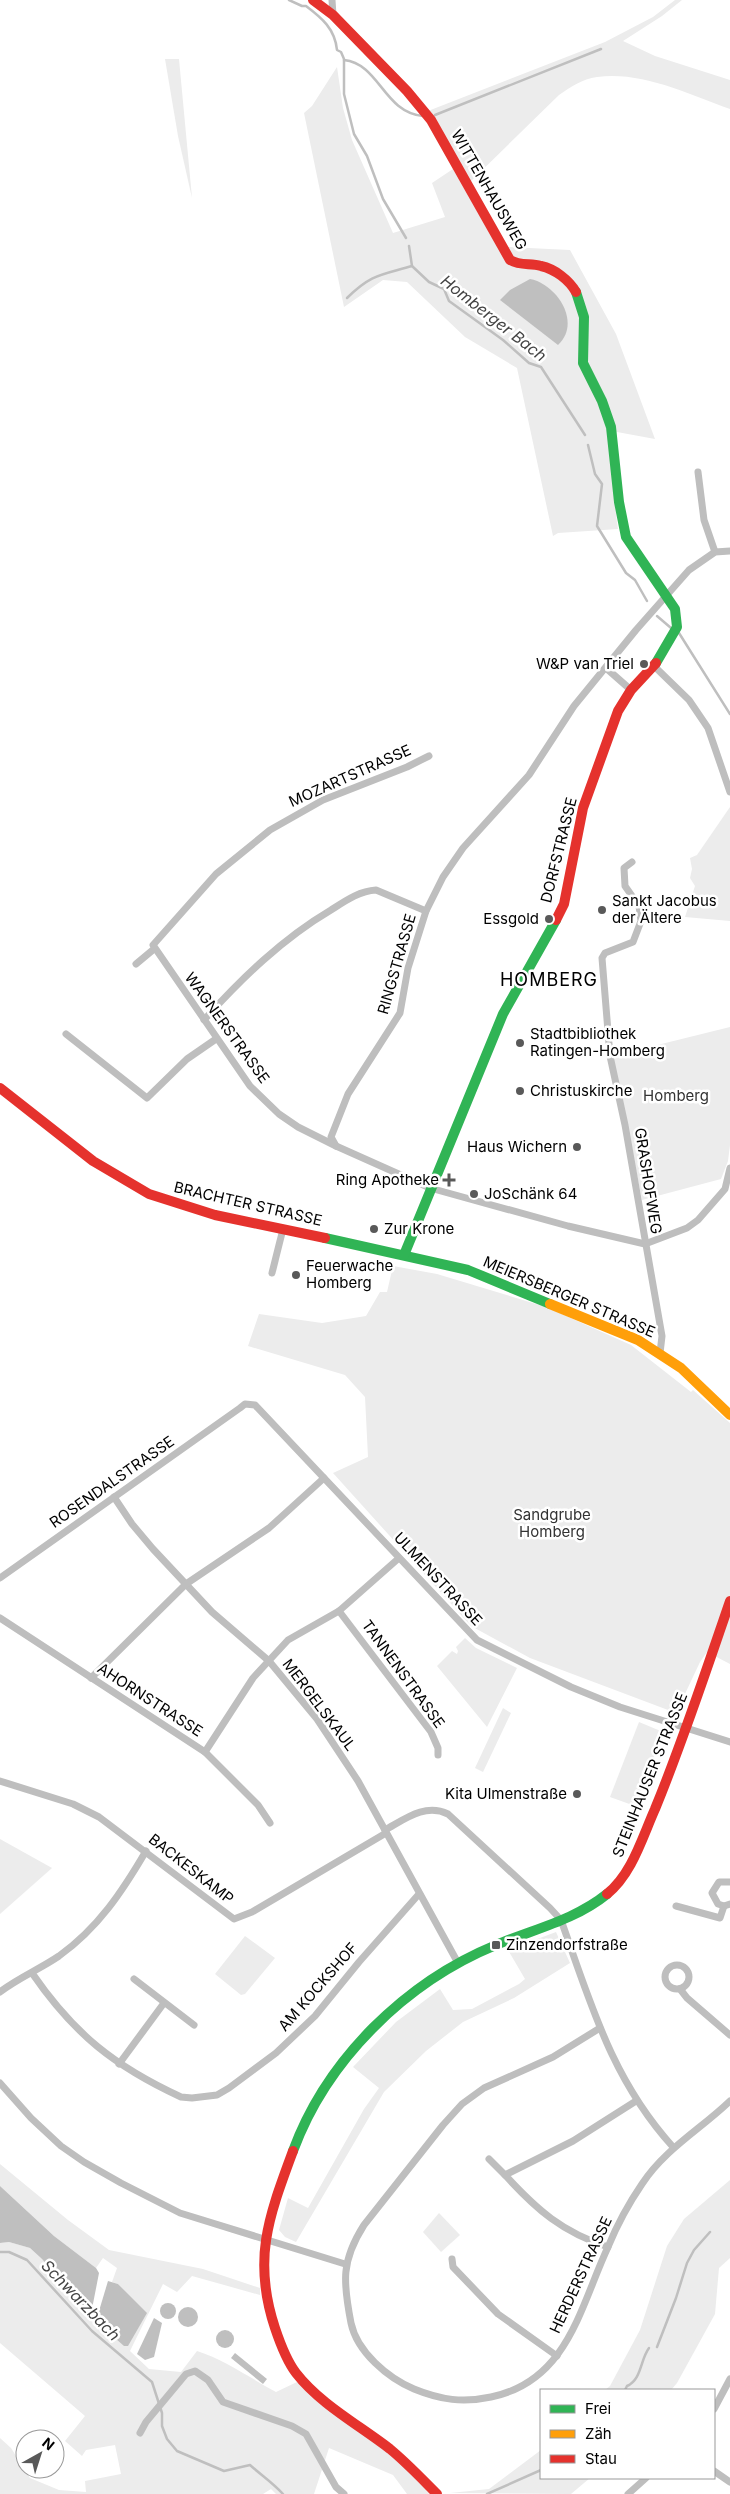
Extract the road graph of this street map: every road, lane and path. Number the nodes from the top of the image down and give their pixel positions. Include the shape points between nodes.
1 (313, 0) edge
2 (332, 0) edge
3 (333, 15) junction
4 (698, 472) dead end
5 (730, 551) edge
6 (715, 552) junction
7 (668, 596) junction
8 (654, 666) junction
9 (606, 668) junction
10 (631, 690) junction
11 (429, 756) dead end
12 (730, 792) edge
13 (632, 862) dead end
14 (426, 912) junction
15 (154, 947) junction
16 (136, 964) dead end
17 (204, 1020) junction
18 (66, 1034) dead end
19 (216, 1039) junction
20 (0, 1088) edge
21 (336, 1146) junction
22 (730, 1168) edge
23 (430, 1188) junction
24 (727, 1189) edge
25 (283, 1229) junction
26 (645, 1244) junction
27 (404, 1255) junction
28 (272, 1273) dead end
29 (660, 1353) junction
30 (240, 1408) joint
31 (730, 1415) edge
32 (324, 1478) junction
33 (114, 1497) junction
34 (399, 1558) junction
35 (0, 1578) edge
36 (186, 1584) junction
37 (730, 1601) edge
38 (339, 1611) junction
39 (0, 1618) edge
40 (268, 1661) junction
41 (91, 1678) junction
42 (687, 1730) junction
43 (730, 1742) edge
44 (205, 1752) junction
45 (438, 1756) dead end
46 (0, 1780) edge
47 (270, 1823) dead end
48 (386, 1832) junction
49 (146, 1851) junction
50 (730, 1882) edge
51 (419, 1894) junction
52 (727, 1905) edge
53 (676, 1906) dead end
54 (561, 1920) junction
55 (458, 1963) junction
56 (32, 1973) junction
57 (134, 1979) dead end
58 (680, 1989) dead end
59 (0, 1992) edge
60 (164, 2003) junction
61 (194, 2025) dead end
62 (600, 2028) junction
63 (730, 2035) edge
64 (119, 2064) junction
65 (0, 2083) edge
66 (636, 2101) junction
67 (730, 2101) edge
68 (674, 2147) junction
69 (490, 2159) dead end
70 (505, 2175) junction
71 (266, 2240) junction
72 (608, 2246) junction
73 (452, 2259) dead end
74 (345, 2264) junction
75 (557, 2356) junction
76 (730, 2380) edge
77 (715, 2408) edge
78 (140, 2433) dead end
79 (715, 2472) edge
80 (645, 2479) edge
81 (730, 2482) edge
82 (344, 2494) edge
83 (437, 2494) edge
84 (628, 2494) edge

1 - 3 street, WITTENHAUSWEG
2 - 3 street
3 - 7 street, WITTENHAUSWEG via 431,120 510,260 517,264 542,266 559,274 572,286 584,317 583,363 611,427 626,537
4 - 6 street via 704,520
5 - 6 street
6 - 7 street, RINGSTRASSE via 689,570
7 - 8 street, DORFSTRASSE via 675,610 677,627
7 - 9 street, RINGSTRASSE
8 - 10 street, DORFSTRASSE
8 - 12 street via 689,700 708,728
9 - 10 street
9 - 14 street, RINGSTRASSE via 574,706 529,775 463,848 434,892
10 - 23 street, DORFSTRASSE via 618,711 583,808 564,904 503,1014
11 - 15 street, MOZARTSTRASSE via 323,800 270,830 216,874
13 - 26 street, GRASHOFWEG via 624,868 625,886 639,906 641,921 632,942 606,953 602,958 610,1056
14 - 17 street via 376,890 350,898 274,951 234,986
14 - 21 street, RINGSTRASSE via 408,968 400,1013 348,1094 332,1130 331,1137
15 - 16 street
15 - 17 street, WAGNERSTRASSE
17 - 19 street, WAGNERSTRASSE
18 - 19 street via 147,1098 187,1059
19 - 21 street, WAGNERSTRASSE via 250,1086 279,1114
20 - 25 street, BRACHTER STRASSE via 93,1161 130,1185 191,1209
21 - 23 street
22 - 24 street
23 - 26 street
23 - 27 street, DORFSTRASSE
24 - 26 street via 687,1228
25 - 27 street, BRACHTER STRASSE
25 - 28 street
26 - 29 street, GRASHOFWEG via 662,1336
27 - 29 street, MEIERSBERGER STRASSE via 475,1273 617,1330
29 - 31 street, MEIERSBERGER STRASSE via 681,1368
30 - 32 street, ULMENSTRASSE via 250,1404 260,1408
30 - 33 street, ROSENDALSTRASSE
32 - 34 street, ULMENSTRASSE
32 - 36 street via 269,1528
33 - 35 street, ROSENDALSTRASSE
33 - 36 street, MERGELSKAUL via 132,1524
34 - 38 street
34 - 42 street, ULMENSTRASSE via 468,1632 488,1647 571,1687
36 - 40 street, MERGELSKAUL
36 - 41 street
37 - 42 street, STEINHAUSER STRASSE
38 - 40 street via 288,1640
38 - 45 street, TANNENSTRASSE via 431,1732
39 - 41 street, AHORNSTRASSE
40 - 44 street
40 - 48 street, MERGELSKAUL via 317,1719 358,1781
41 - 44 street, AHORNSTRASSE
42 - 43 street, ULMENSTRASSE
42 - 54 street, STEINHAUSER STRASSE via 634,1858 622,1878 602,1899
44 - 47 street, AHORNSTRASSE via 258,1805
46 - 49 street, BACKESKAMP via 73,1804 99,1817
48 - 49 street, BACKESKAMP via 252,1912 234,1919
48 - 51 street, MERGELSKAUL
48 - 54 street via 422,1810 433,1809 448,1814
49 - 56 street via 99,1922 60,1955
50 - 52 street via 719,1882 712,1893 714,1900
51 - 55 street, MERGELSKAUL
51 - 64 street, AM KOCKSHOF via 315,2016 276,2053 217,2095 182,2097
52 - 53 street via 720,1918
54 - 55 street, STEINHAUSER STRASSE
54 - 62 street
55 - 71 street, STEINHAUSER STRASSE via 427,1982 379,2021 323,2092 299,2135
56 - 59 street
56 - 64 street, AM KOCKSHOF via 70,2023
57 - 60 street
58 - 63 street
60 - 61 street
60 - 64 street
62 - 66 street
62 - 74 street, HERDERSTRASSE via 553,2057 484,2088 462,2104 364,2226 352,2244
65 - 71 street via 30,2118 84,2162 180,2213
66 - 68 street
66 - 70 street via 573,2141
67 - 68 street, HERDERSTRASSE
68 - 72 street, HERDERSTRASSE via 643,2182
69 - 70 street
70 - 72 street via 554,2222 588,2240
71 - 74 street
71 - 83 street, STEINHAUSER STRASSE via 263,2270 266,2300 282,2348 295,2372 312,2391 413,2468
72 - 75 street, HERDERSTRASSE via 576,2326
73 - 75 street via 453,2267 498,2314
74 - 75 street, HERDERSTRASSE via 346,2297 353,2330 372,2360 407,2386 450,2401 499,2396 526,2386
76 - 77 street
78 - 82 street via 186,2374 196,2371 208,2380 223,2402 306,2434 336,2487
79 - 81 street
80 - 84 street

